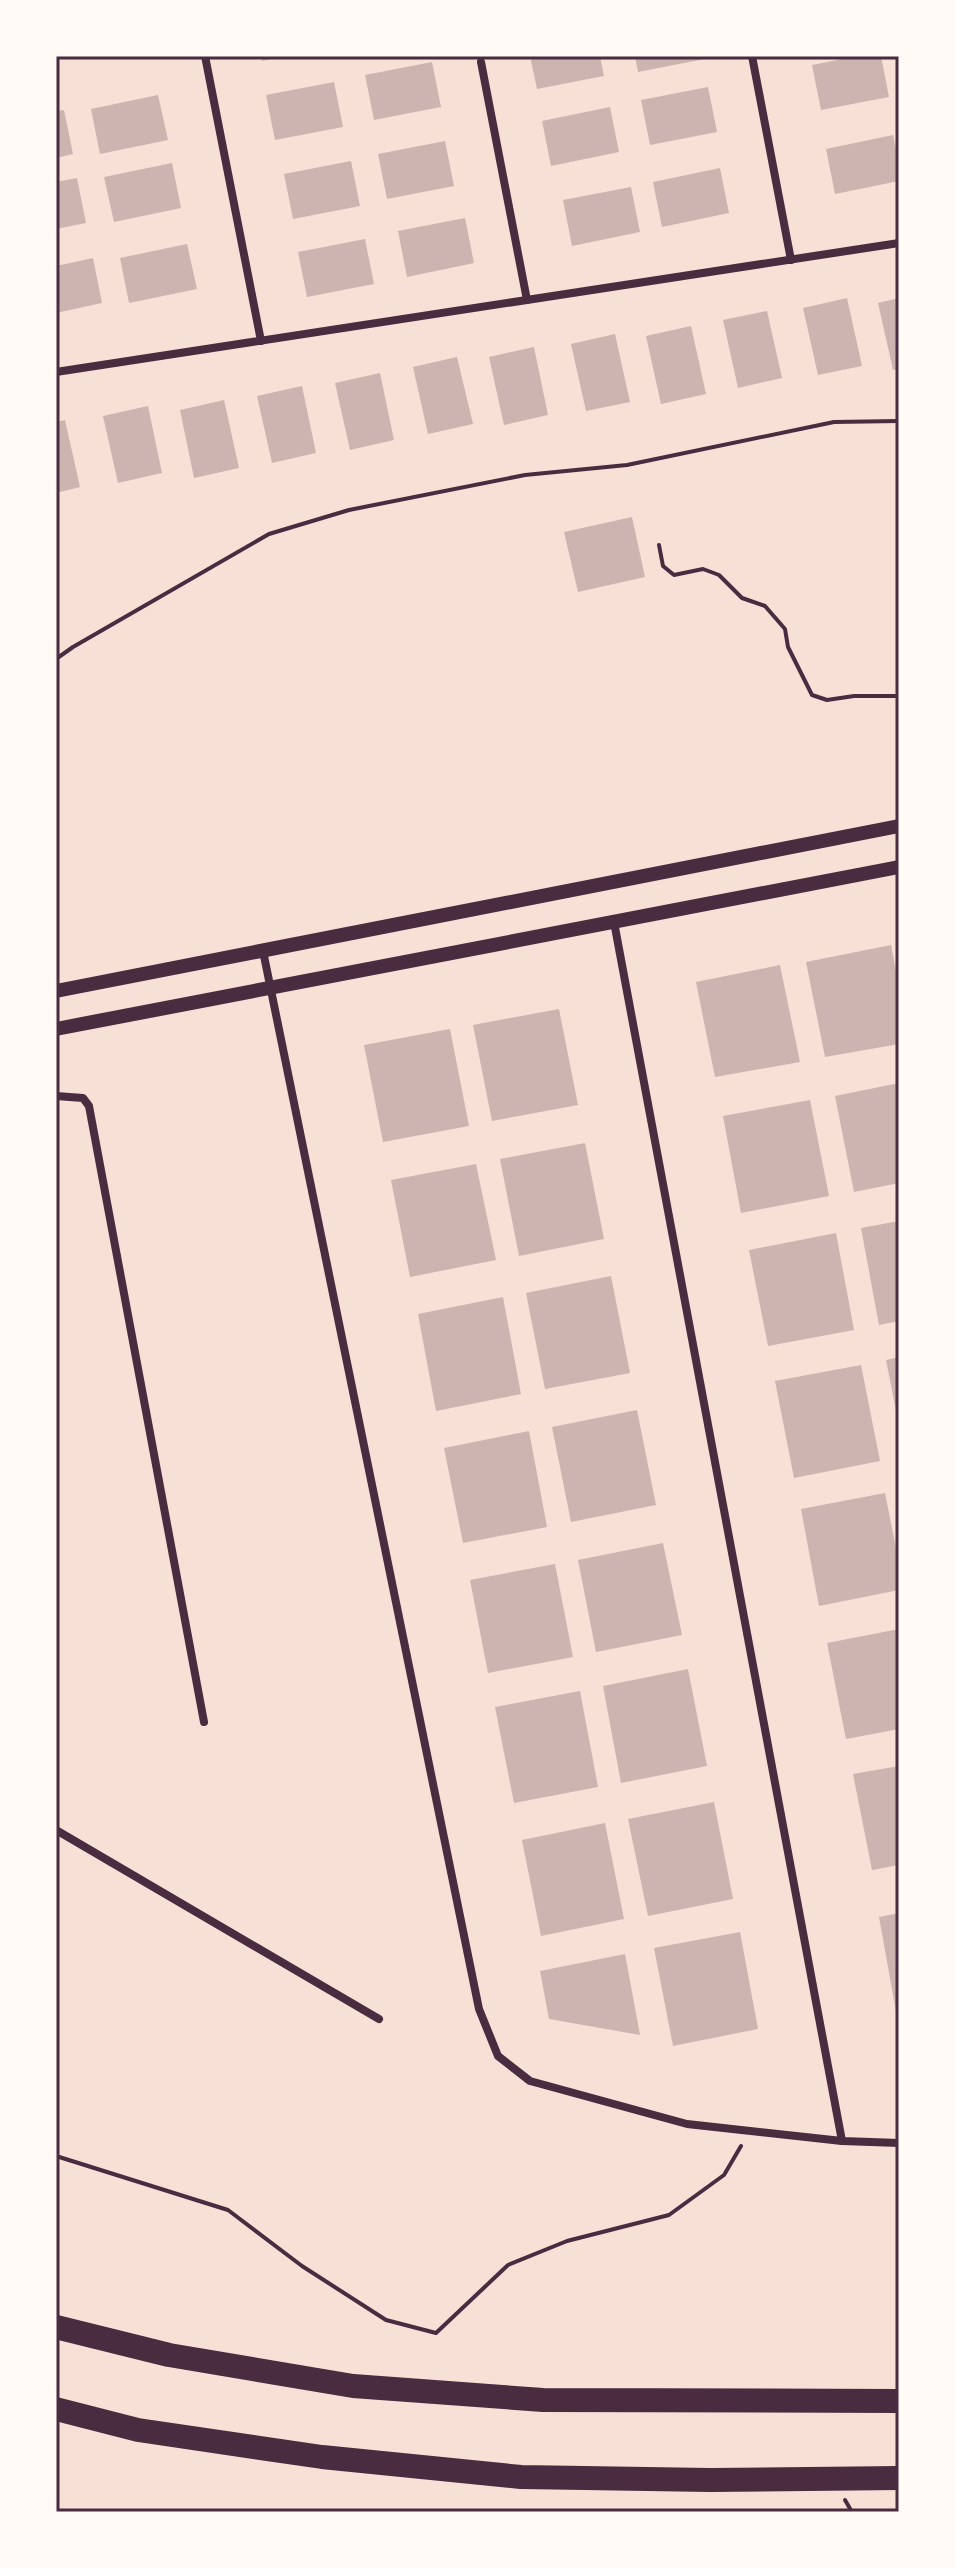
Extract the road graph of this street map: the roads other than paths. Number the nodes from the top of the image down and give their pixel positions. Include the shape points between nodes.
1 (205, 56) edge
2 (752, 56) edge
3 (481, 62) dead end
4 (899, 243) edge
5 (791, 260) junction
6 (527, 300) junction
7 (261, 341) junction
8 (56, 372) edge
9 (899, 826) edge
10 (899, 867) edge
11 (614, 922) junction
12 (263, 951) junction
13 (270, 988) junction
14 (56, 991) edge
15 (56, 1029) edge
16 (56, 1096) edge
17 (204, 1722) dead end
18 (56, 1830) edge
19 (379, 2019) dead end
20 (842, 2141) junction
21 (899, 2143) edge
22 (56, 2327) edge
23 (899, 2401) edge
24 (56, 2409) edge
25 (899, 2478) edge

1 - 7 street
2 - 5 street
3 - 6 street
4 - 5 street
5 - 6 street
6 - 7 street
7 - 8 street
9 - 12 street
10 - 11 street
11 - 13 street
11 - 20 street
12 - 13 street
12 - 14 street
13 - 15 street
13 - 20 street via 479,2009 498,2056 530,2081 687,2124
16 - 17 street via 83,1098 89,1106
18 - 19 street
20 - 21 street
22 - 23 highway via 169,2355 353,2386 543,2400
24 - 25 highway via 138,2430 322,2457 521,2477

